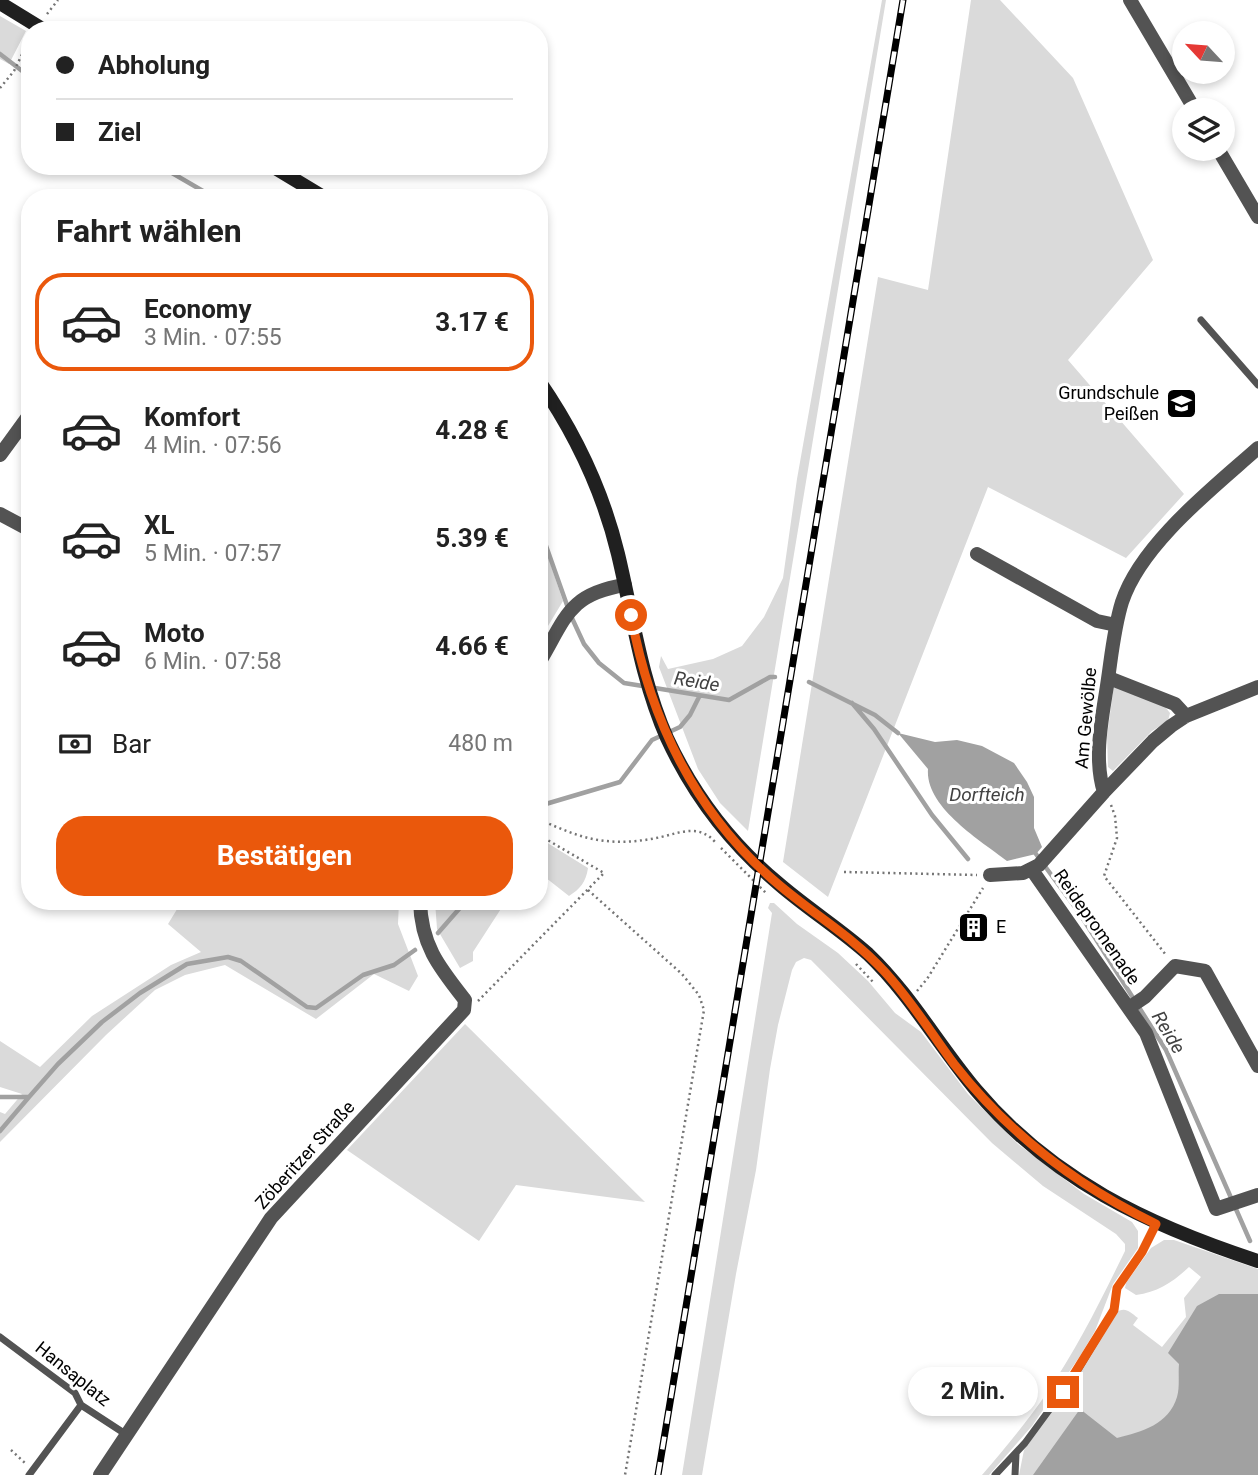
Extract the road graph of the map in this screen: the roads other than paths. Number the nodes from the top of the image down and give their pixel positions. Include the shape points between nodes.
1 (1130, 0) edge
2 (0, 2) edge
3 (30, 21) edge
4 (1188, 98) edge
5 (1226, 161) edge
6 (287, 175) edge
7 (310, 189) edge
8 (1256, 209) edge
9 (1201, 320) dead end
10 (1258, 385) edge
11 (548, 396) edge
12 (21, 426) edge
13 (1258, 448) edge
14 (0, 455) edge
15 (0, 514) edge
16 (21, 525) edge
17 (977, 554) dead end
18 (625, 585) junction
19 (1116, 625) junction
20 (548, 648) edge
21 (1108, 678) junction
22 (1258, 687) edge
23 (1186, 716) junction
24 (1104, 792) junction
25 (1039, 864) junction
26 (990, 875) road end
27 (421, 910) edge
28 (1137, 1003) junction
29 (1258, 1066) edge
30 (1258, 1195) edge
31 (1156, 1224) junction
32 (1258, 1261) edge
33 (0, 1337) edge
34 (81, 1405) junction
35 (127, 1435) junction
36 (1016, 1453) junction
37 (31, 1472) edge
38 (100, 1475) edge
39 (995, 1475) edge
40 (1015, 1475) edge

1 - 4 street
2 - 3 main road
5 - 8 street
6 - 7 main road
9 - 10 lane
11 - 18 main road via 597,489
12 - 14 street
13 - 19 street, Am Gewölbe via 1194,505 1147,556 1122,601
15 - 16 street
17 - 19 street via 1097,621
18 - 20 street via 585,596
18 - 31 main road via 643,672 668,739 699,795 742,850 864,951 907,999 962,1074 1015,1130 1081,1182
19 - 21 street, Am Gewölbe
21 - 23 street via 1175,704
21 - 24 street, Am Gewölbe via 1099,778
22 - 23 street
23 - 24 street via 1153,741
24 - 25 street, Am Gewölbe
25 - 26 street via 1023,873
25 - 28 street, Reidepromenade
27 - 35 street, Zöberitzer Straße via 428,946 466,1006 271,1218
28 - 29 street, Reidepromenade via 1175,966 1205,971
28 - 30 street, Reidepromenade via 1216,1209
31 - 32 main road
31 - 36 lane via 1117,1288 1114,1310 1075,1375
33 - 34 lane, Hansaplatz via 75,1393
34 - 35 lane, Hansaplatz
34 - 37 lane
35 - 38 street, Zöberitzer Straße
36 - 39 lane
36 - 40 lane

